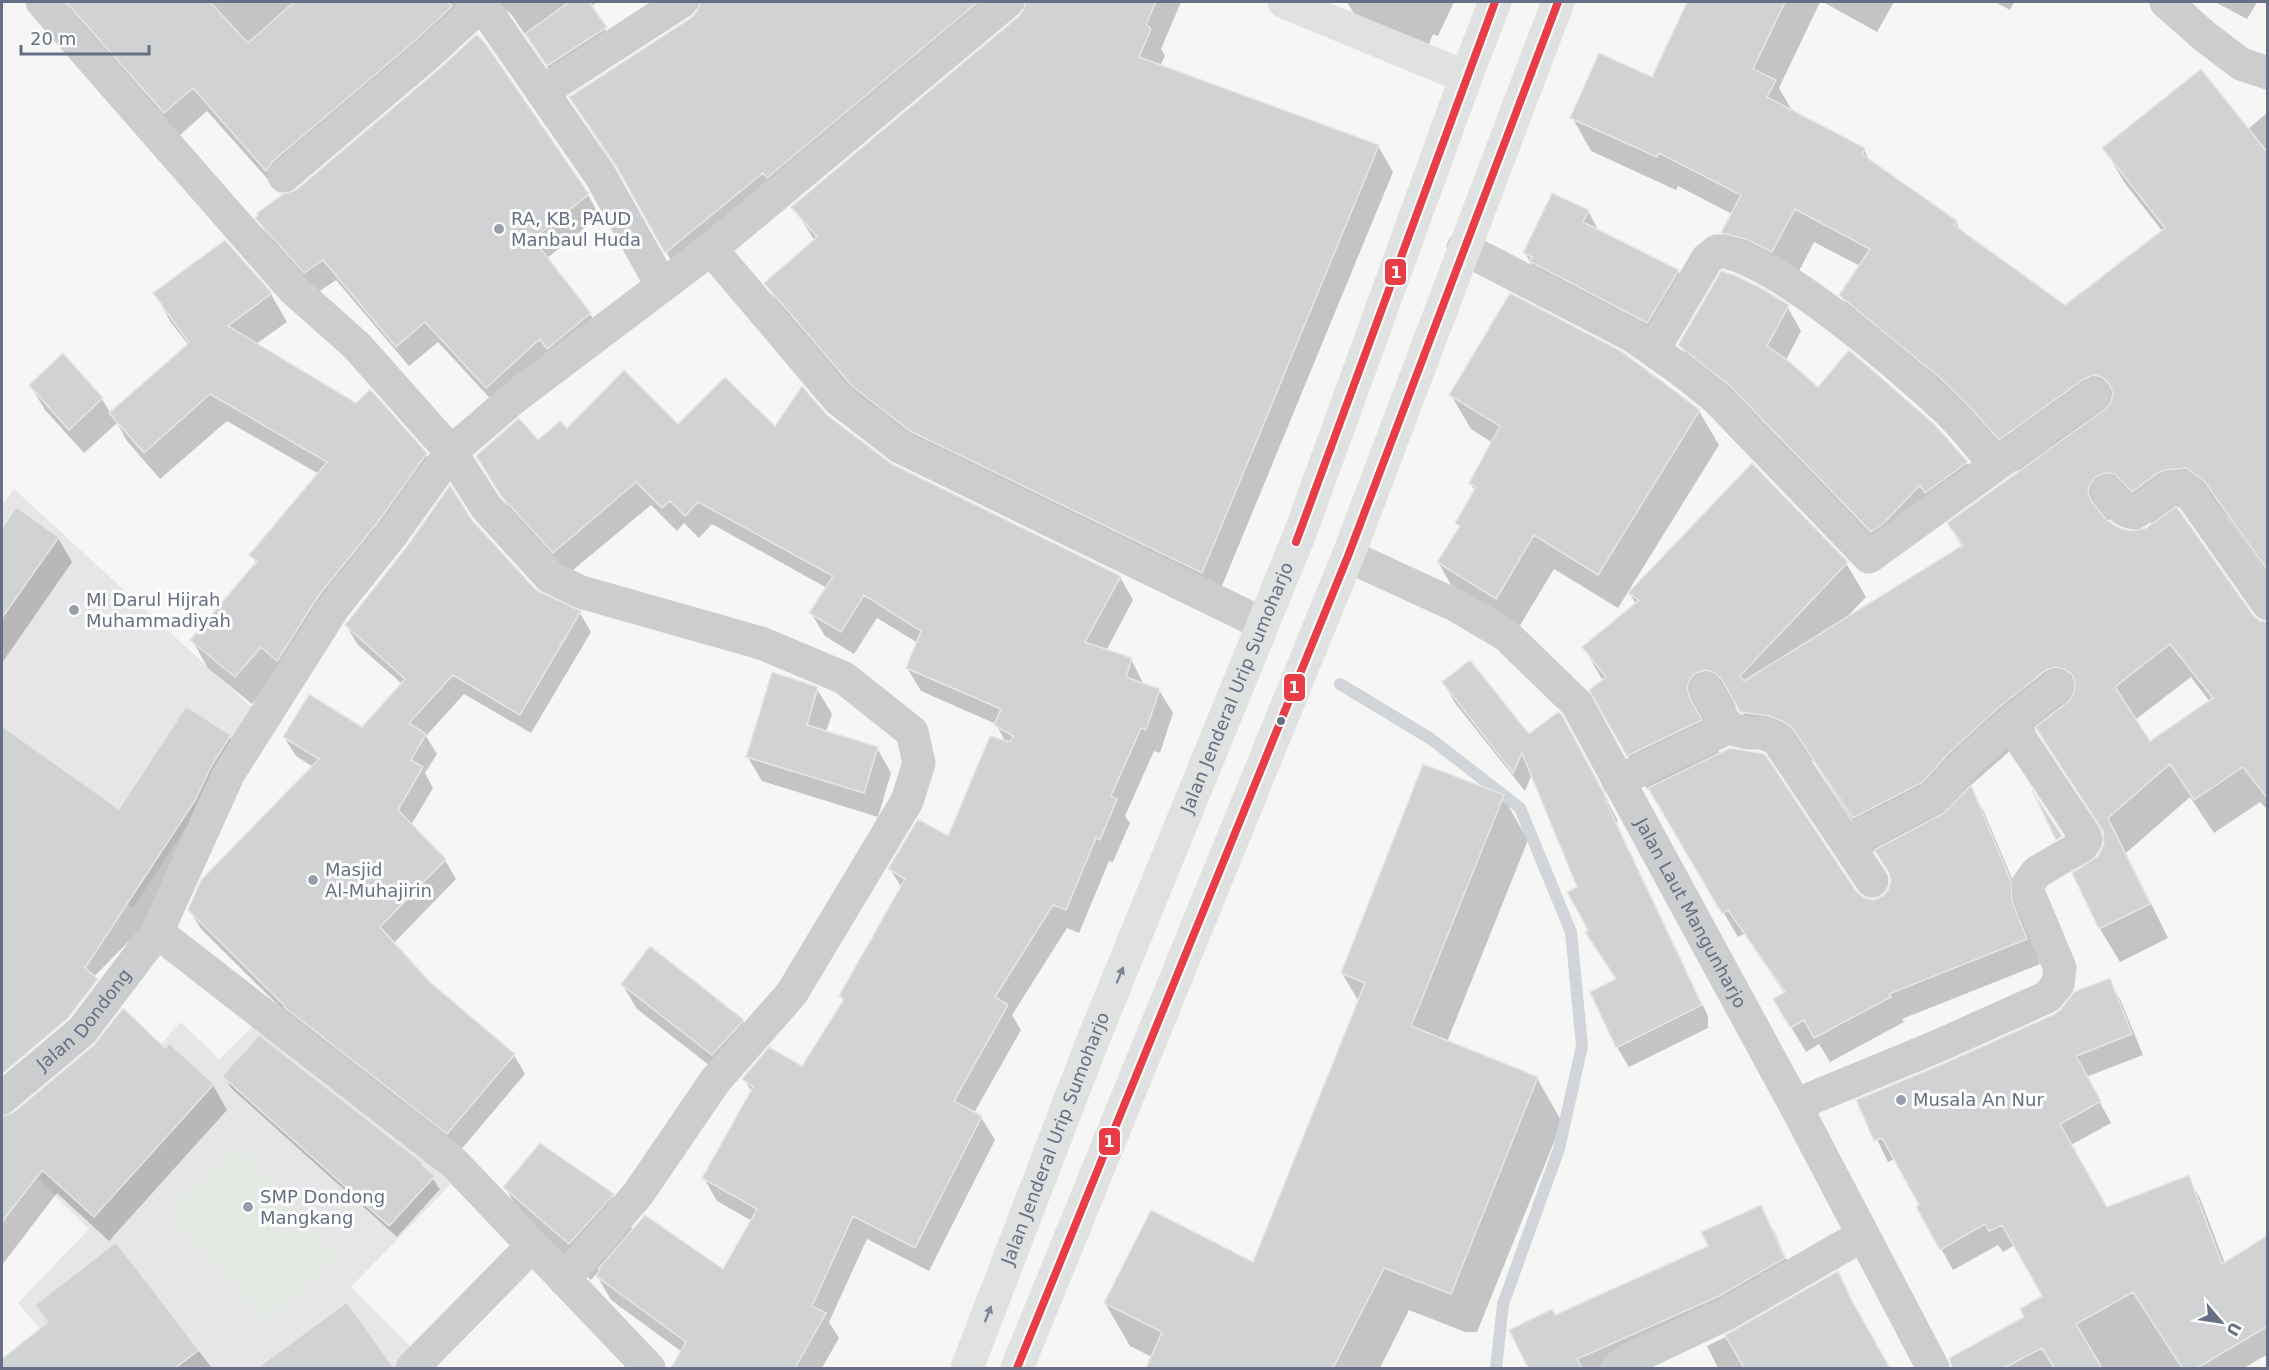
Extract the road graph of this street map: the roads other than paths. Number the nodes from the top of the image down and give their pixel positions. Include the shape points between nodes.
1 (42, 2) edge
2 (681, 2) edge
3 (1007, 2) edge
4 (1284, 2) edge
5 (1495, 2) edge
6 (1558, 2) edge
7 (2166, 2) edge
8 (481, 3) edge
9 (2268, 73) edge
10 (1466, 77) junction
11 (542, 92) junction
12 (284, 176) dead end
13 (1463, 248) junction
14 (711, 249) junction
15 (662, 285) junction
16 (1654, 349) junction
17 (2094, 394) dead end
18 (451, 452) junction
19 (1995, 465) junction
20 (2107, 491) dead end
21 (1348, 556) junction
22 (2268, 604) edge
23 (1263, 624) junction
24 (2057, 686) dead end
25 (1706, 689) dead end
26 (2010, 723) junction
27 (1728, 728) junction
28 (1618, 781) junction
29 (1848, 843) junction
30 (1872, 881) dead end
31 (157, 932) junction
32 (2, 1098) edge
33 (1795, 1105) junction
34 (1863, 1234) junction
35 (532, 1246) junction
36 (564, 1279) junction
37 (412, 1368) edge
38 (649, 1368) edge
39 (967, 1368) edge
40 (1017, 1368) edge
41 (1617, 1368) edge
42 (1933, 1368) edge

1 - 18 street via 293,290 357,346
2 - 11 street
3 - 14 street, Jalan Dondong
4 - 10 main road
5 - 10 main road, Jalan Jenderal Urip Sumoharjo
6 - 13 main road
7 - 9 street via 2241,64
8 - 11 street
8 - 12 street via 428,54
10 - 23 main road, Jalan Jenderal Urip Sumoharjo via 1299,536
11 - 15 street via 600,175
13 - 16 street
13 - 21 main road
14 - 15 street, Jalan Dondong
14 - 23 street via 839,400 900,447
15 - 18 street, Jalan Dondong via 515,397
16 - 19 street via 1716,398 1869,557
16 - 19 street via 1707,259 1717,251 1730,252 1777,276 1836,317 1948,412
17 - 19 street
18 - 31 street, Jalan Dondong via 334,607 229,773
18 - 36 street via 486,507 550,577 581,592 760,643 844,678 912,732 919,763 907,801 792,993 715,1081 638,1194
20 - 22 street via 2120,508 2135,513 2169,488 2181,486
21 - 28 street, Jalan Laut Mangunharjo via 1457,606 1506,635 1577,704
21 - 40 main road
39 -> 23 main road, Jalan Jenderal Urip Sumoharjo via 1093,1040
24 - 26 street
25 - 27 street
26 - 29 street via 1962,766 1935,797
26 - 33 street via 2086,840 2037,872 2028,884 2060,968 2058,984 2047,997
27 - 28 street
27 - 29 street via 1778,739
28 - 33 street, Jalan Laut Mangunharjo
29 - 30 street
31 - 32 street, Jalan Dondong via 82,1031
31 - 35 street via 454,1163
33 - 34 street, Jalan Laut Mangunharjo
34 - 41 street via 1728,1313
34 - 42 street, Jalan Laut Mangunharjo
35 - 36 street
35 - 37 street
36 - 38 street

